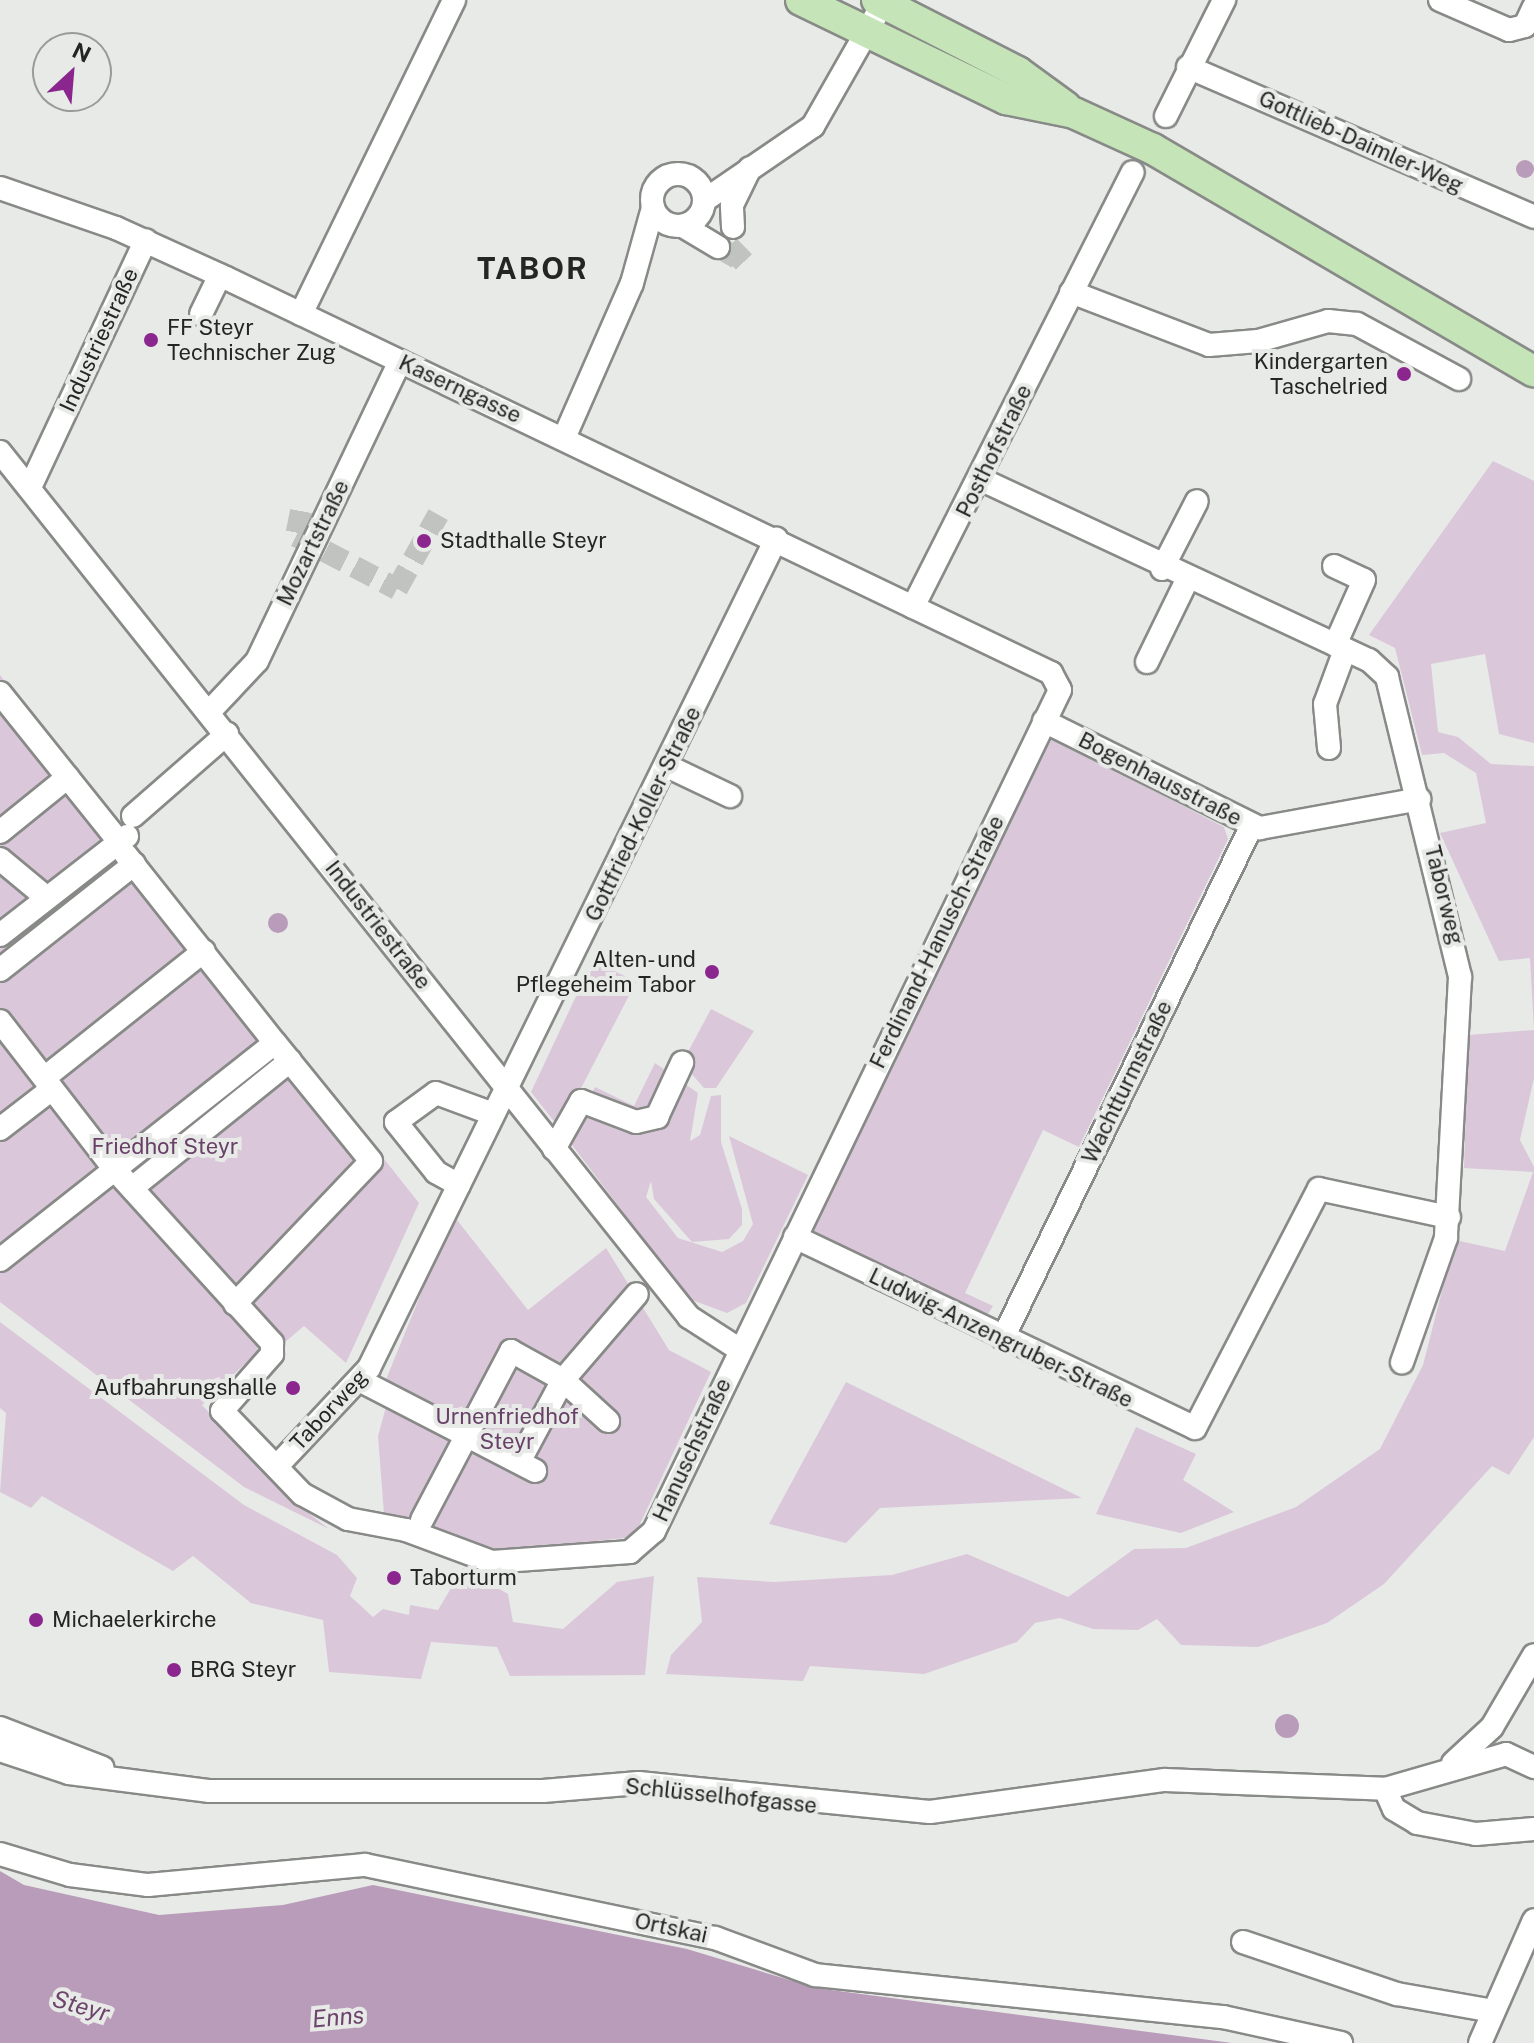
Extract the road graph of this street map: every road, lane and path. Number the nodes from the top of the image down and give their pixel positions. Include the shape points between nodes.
1 (454, 0) edge
2 (801, 0) edge
3 (1224, 0) edge
4 (1440, 0) edge
5 (882, 1) edge
6 (1534, 7) edge
7 (867, 36) junction
8 (1188, 67) junction
9 (1074, 113) junction
10 (1166, 116) dead end
11 (754, 160) junction
12 (1133, 172) dead end
13 (688, 175) junction
14 (0, 188) edge
15 (653, 208) junction
16 (691, 216) junction
17 (1534, 217) edge
18 (146, 240) junction
19 (220, 275) junction
20 (632, 283) junction
21 (1071, 292) junction
22 (201, 314) dead end
23 (301, 314) junction
24 (400, 361) junction
25 (1534, 372) edge
26 (1459, 379) dead end
27 (564, 438) junction
28 (0, 452) edge
29 (980, 479) junction
30 (32, 483) junction
31 (1197, 501) dead end
32 (776, 539) junction
33 (1334, 566) dead end
34 (1162, 569) junction
35 (1187, 580) junction
36 (913, 607) junction
37 (1340, 648) junction
38 (1147, 662) dead end
39 (0, 693) edge
40 (209, 712) junction
41 (1044, 721) junction
42 (227, 734) junction
43 (1329, 748) dead end
44 (667, 766) junction
45 (68, 777) junction
46 (730, 796) dead end
47 (1419, 799) junction
48 (1252, 825) junction
49 (0, 832) edge
50 (126, 843) junction
51 (0, 859) edge
52 (15, 878) junction
53 (47, 898) junction
54 (21, 918) junction
55 (0, 935) edge
56 (204, 951) junction
57 (0, 970) edge
58 (0, 1021) edge
59 (275, 1043) junction
60 (290, 1061) junction
61 (682, 1063) dead end
62 (51, 1087) junction
63 (506, 1087) junction
64 (493, 1114) junction
65 (0, 1129) edge
66 (554, 1149) junction
67 (115, 1170) junction
68 (459, 1185) junction
69 (132, 1188) junction
70 (1449, 1217) junction
71 (795, 1237) junction
72 (0, 1260) edge
73 (637, 1294) dead end
74 (235, 1304) junction
75 (1003, 1338) junction
76 (740, 1350) junction
77 (1402, 1362) dead end
78 (563, 1380) junction
79 (361, 1381) junction
80 (608, 1421) dead end
81 (467, 1436) junction
82 (278, 1465) junction
83 (422, 1520) dead end
84 (641, 1548) joint
85 (1534, 1655) edge
86 (0, 1728) edge
87 (0, 1750) edge
88 (1534, 1767) edge
89 (1443, 1772) junction
90 (151, 1785) junction
91 (1385, 1789) junction
92 (1534, 1829) edge
93 (0, 1854) edge
94 (1534, 1920) edge
95 (1243, 1942) dead end
96 (1493, 2011) junction
97 (1341, 2043) edge
98 (1480, 2043) edge

1 - 23 street
2 - 7 main road
3 - 8 street
4 - 6 street via 1509,30 1525,26
5 - 7 street
5 - 9 main road via 1018,72
7 - 9 main road via 1006,99
7 - 11 street via 813,126
8 - 10 street
8 - 17 street, Gottlieb-Daimler-Weg
9 - 25 main road via 1153,149
11 - 13 street
11 - 16 street
11 - 16 street via 734,196 725,238
12 - 21 street, Posthofstraße
13 - 15 street via 656,185
13 - 16 street
14 - 18 street, Kaserngasse
15 - 16 street
15 - 20 street
16 - 20 street
18 - 19 street, Kaserngasse
18 - 30 street, Industriestraße
19 - 22 street
19 - 23 street, Kaserngasse
20 - 27 street
21 - 26 street via 1209,345 1258,341 1328,321 1357,324
21 - 29 street, Posthofstraße
23 - 24 street, Kaserngasse
24 - 27 street, Kaserngasse
24 - 40 street, Mozartstraße via 257,661
27 - 32 street, Kaserngasse
28 - 30 street, Industriestraße
29 - 34 street, Taborweg
29 - 36 street, Posthofstraße
30 - 40 street, Industriestraße
31 - 34 street
32 - 36 street, Kaserngasse
32 - 44 street, Gottfried-Koller-Straße
33 - 37 street via 1364,580
34 - 35 street, Taborweg
35 - 37 street, Taborweg
35 - 38 street
36 - 41 street, Ferdinand-Hanusch-Straße via 1051,673 1060,690
37 - 43 street via 1325,704
37 - 47 street, Taborweg via 1387,677
39 - 45 street
40 - 42 street, Industriestraße
41 - 48 street, Bogenhausstraße
41 - 71 street, Ferdinand-Hanusch-Straße
42 - 50 street
42 - 63 street, Industriestraße
44 - 46 street
44 - 63 street, Gottfried-Koller-Straße
45 - 49 street
45 - 50 street
47 - 48 street, Bogenhausstraße via 1274,830
47 - 70 street, Taborweg via 1460,977
48 - 75 street, Wachtturmstraße
50 - 53 street
50 - 56 street
50 - 57 street
51 - 52 street
52 - 53 street
52 - 54 street
53 - 54 street
54 - 55 street
56 - 59 street
56 - 62 street
58 - 62 street
59 - 60 street
59 - 67 street
60 - 69 street
60 - 74 street via 371,1161
61 - 66 street via 657,1117 636,1122 581,1101
62 - 65 street
62 - 67 street
63 - 64 street, Taborweg
63 - 66 street, Industriestraße
64 - 68 street, Taborweg
64 - 68 street via 436,1093 396,1122 436,1172
66 - 76 street, Industriestraße via 689,1317
67 - 69 street
67 - 72 street
68 - 79 street, Taborweg
69 - 74 street
70 - 75 street, Ludwig-Anzengruber-Straße via 1319,1189 1205,1418 1183,1427
70 - 77 street, Taborweg via 1440,1265
71 - 75 street, Ludwig-Anzengruber-Straße
71 - 76 street, Ferdinand-Hanusch-Straße
73 - 78 street
74 - 82 street via 274,1348 224,1403 223,1415
76 - 84 street, Hanuschstraße
78 - 80 street
78 - 81 street via 511,1351
78 - 81 street via 527,1466
79 - 81 street
79 - 82 street, Taborweg
81 - 83 street
82 - 84 street, Taborweg via 328,1511 492,1562
85 - 89 street, Schlüsselhofgasse via 1492,1727
86 - 90 street
87 - 90 street, Schlüsselhofgasse via 69,1773
88 - 89 street, Schlüsselhofgasse via 1506,1754
89 - 91 street, Schlüsselhofgasse
90 - 91 street, Schlüsselhofgasse via 543,1791 639,1783 930,1812 1165,1780
91 - 92 street via 1394,1809 1417,1823 1476,1834
93 - 97 street, Ortskai via 70,1875 148,1885 365,1865 715,1938 815,1975 1223,2017
94 - 96 street
95 - 96 street via 1397,1994
96 - 98 street

